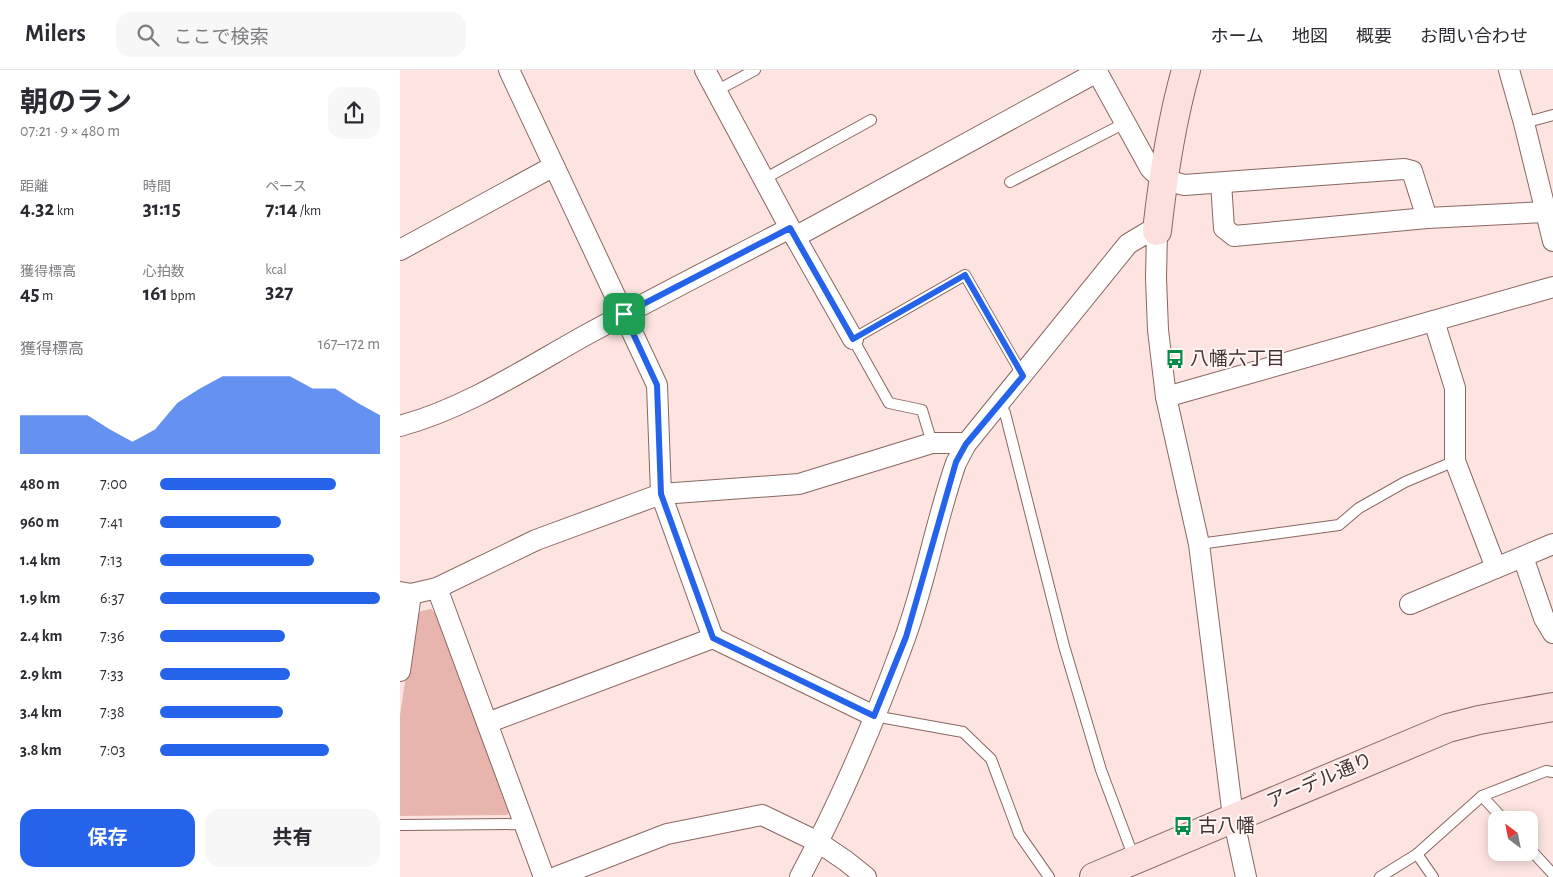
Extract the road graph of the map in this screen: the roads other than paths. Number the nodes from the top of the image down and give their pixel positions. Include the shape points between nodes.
1 (509, 70) edge
2 (705, 70) edge
3 (755, 70) edge
4 (1186, 70) edge
5 (1509, 70) edge
6 (1097, 71) edge
7 (716, 91) junction
8 (1553, 115) edge
9 (871, 120) dead end
10 (1125, 123) junction
11 (1524, 123) junction
12 (554, 166) junction
13 (1163, 178) junction
14 (764, 179) junction
15 (1010, 182) dead end
16 (1221, 182) junction
17 (1548, 216) edge
18 (1427, 218) junction
19 (1157, 231) junction
20 (792, 233) junction
21 (1553, 241) edge
22 (400, 250) edge
23 (1553, 287) edge
24 (624, 314) junction
25 (1434, 321) junction
26 (853, 339) junction
27 (1023, 376) junction
28 (1166, 397) junction
29 (1000, 404) junction
30 (400, 426) edge
31 (932, 443) junction
32 (966, 444) junction
33 (1455, 461) junction
34 (661, 494) junction
35 (1199, 544) junction
36 (1553, 544) edge
37 (1523, 557) junction
38 (1496, 568) junction
39 (437, 588) junction
40 (405, 593) edge
41 (1410, 604) dead end
42 (1553, 633) edge
43 (713, 638) junction
44 (400, 671) edge
45 (1553, 706) edge
46 (874, 716) junction
47 (487, 723) junction
48 (1553, 772) edge
49 (1482, 796) junction
50 (1496, 811) edge
51 (1233, 817) junction
52 (524, 824) junction
53 (400, 825) edge
54 (818, 842) junction
55 (1417, 854) junction
56 (1538, 858) edge
57 (1135, 860) junction
58 (1553, 874) edge
59 (544, 877) edge
60 (556, 877) edge
61 (800, 877) edge
62 (866, 877) edge
63 (1049, 877) edge
64 (1094, 877) edge
65 (1246, 877) edge
66 (1380, 877) edge
67 (1434, 877) edge

1 - 12 street
2 - 7 street
3 - 7 lane
4 - 13 street
5 - 11 street
6 - 10 street
6 - 20 street
7 - 14 street
8 - 11 lane
9 - 14 lane
10 - 13 street via 1150,168
10 - 15 lane
11 - 17 street
12 - 22 street
12 - 24 street
13 - 16 street via 1184,185
13 - 19 street
14 - 20 street
16 - 18 street via 1404,169 1412,171 1416,178
16 - 18 street via 1224,228 1234,236
17 - 18 street
17 - 21 street
19 - 27 street via 1148,232 1128,244
19 - 28 street via 1158,330
20 - 24 street
20 - 26 street
23 - 25 street
24 - 30 street via 470,399 426,419
24 - 34 street via 657,385
25 - 28 street
25 - 33 street via 1455,388
26 - 27 lane via 965,275
26 - 31 lane via 889,403 922,410
27 - 29 street
28 - 35 street
29 - 32 street
29 - 57 lane via 1100,770
31 - 32 street
31 - 34 street via 799,484
32 - 46 street via 953,470 906,637
33 - 35 lane via 1405,482 1358,508 1339,526
33 - 38 street
34 - 39 street via 536,540
34 - 43 street
35 - 51 street
36 - 37 street
37 - 38 street
37 - 42 street via 1544,618
38 - 41 street
39 - 40 street
39 - 47 street
40 - 44 street
43 - 46 street
43 - 47 street
45 - 51 street, アーデル通り via 1448,728
46 - 54 street
46 - 63 lane via 963,732 991,759 1019,834
47 - 52 street
48 - 49 lane via 1546,771
49 - 50 lane
49 - 55 lane
51 - 57 street, アーデル通り
51 - 65 street
52 - 53 lane
52 - 59 street
54 - 60 street via 762,815 667,834
54 - 61 street
54 - 62 street
55 - 66 lane
55 - 67 lane
56 - 58 lane
57 - 64 street, アーデル通り

